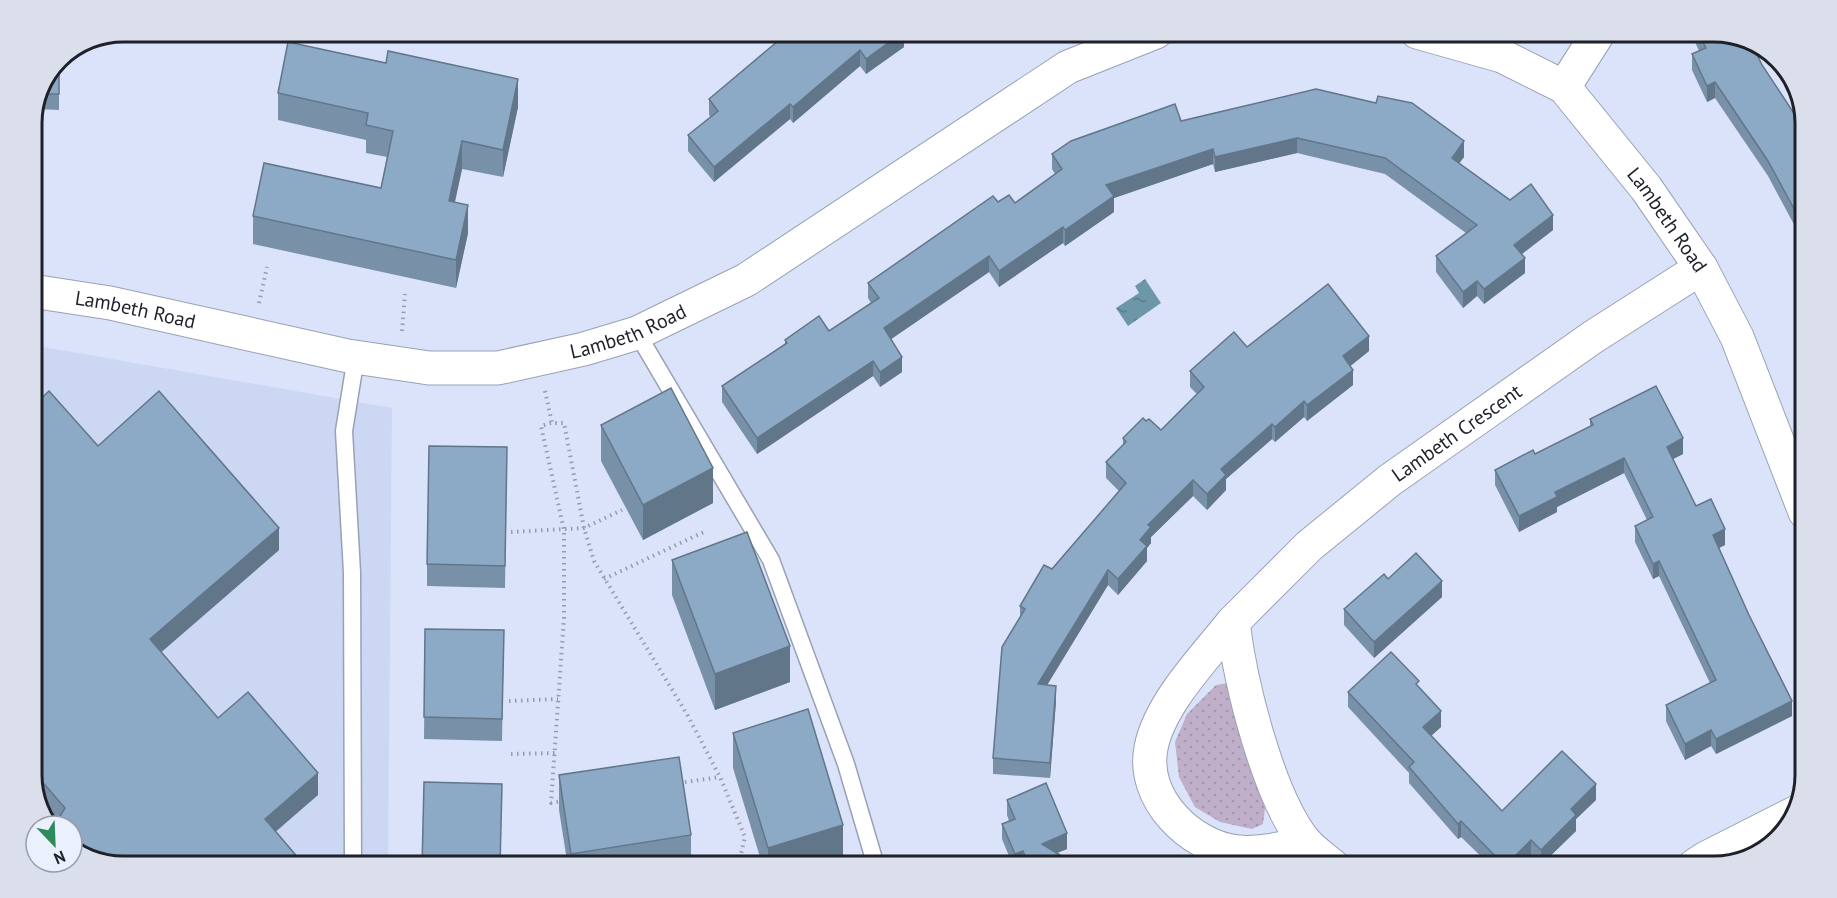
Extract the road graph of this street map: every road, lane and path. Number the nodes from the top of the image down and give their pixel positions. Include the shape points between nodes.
1 (1131, 42) edge
2 (1452, 42) edge
3 (1593, 42) edge
4 (1564, 87) junction
5 (1701, 268) junction
6 (42, 293) edge
7 (637, 333) junction
8 (357, 357) junction
9 (537, 358) junction
10 (552, 423) junction
11 (1795, 488) edge
12 (622, 510) dead end
13 (584, 528) junction
14 (564, 530) junction
15 (706, 531) dead end
16 (512, 532) dead end
17 (604, 579) junction
18 (1233, 622) junction
19 (558, 699) junction
20 (509, 701) dead end
21 (555, 753) junction
22 (511, 754) dead end
23 (720, 777) junction
24 (674, 784) edge
25 (573, 799) edge
26 (1781, 820) edge
27 (751, 835) edge
28 (745, 837) junction
29 (1306, 843) junction
30 (353, 856) edge
31 (741, 856) edge
32 (873, 856) edge
33 (1321, 856) edge
34 (1710, 856) edge

1 - 7 street, Lambeth Road via 1068,67 746,280
2 - 4 street, Lambeth Road via 1502,56
3 - 4 street
4 - 5 street, Lambeth Road via 1646,188
5 - 11 street, Lambeth Road via 1737,337
5 - 18 street, Lambeth Crescent via 1593,337 1390,480 1309,546
6 - 8 street, Lambeth Road via 110,303
7 - 9 street, Lambeth Road
7 - 32 lane via 771,560 846,764
8 - 9 street, Lambeth Road via 429,368 498,368
8 - 30 lane via 344,431 352,572
9 - 10 path
10 - 13 path via 564,423
10 - 14 path via 541,426
12 - 13 path
13 - 14 path
13 - 17 path
14 - 16 path
14 - 19 path via 564,618
15 - 17 path
17 - 23 path via 688,716
18 - 29 street via 1238,662 1282,804
18 - 29 street, Lambeth Crescent via 1164,714 1150,748 1151,774 1159,801 1179,824 1203,840 1237,852 1278,850
19 - 20 path
19 - 21 path
21 - 22 path
21 - 25 path via 551,803
23 - 24 path
23 - 28 path
26 - 34 street
27 - 28 path
28 - 31 path
29 - 33 street

